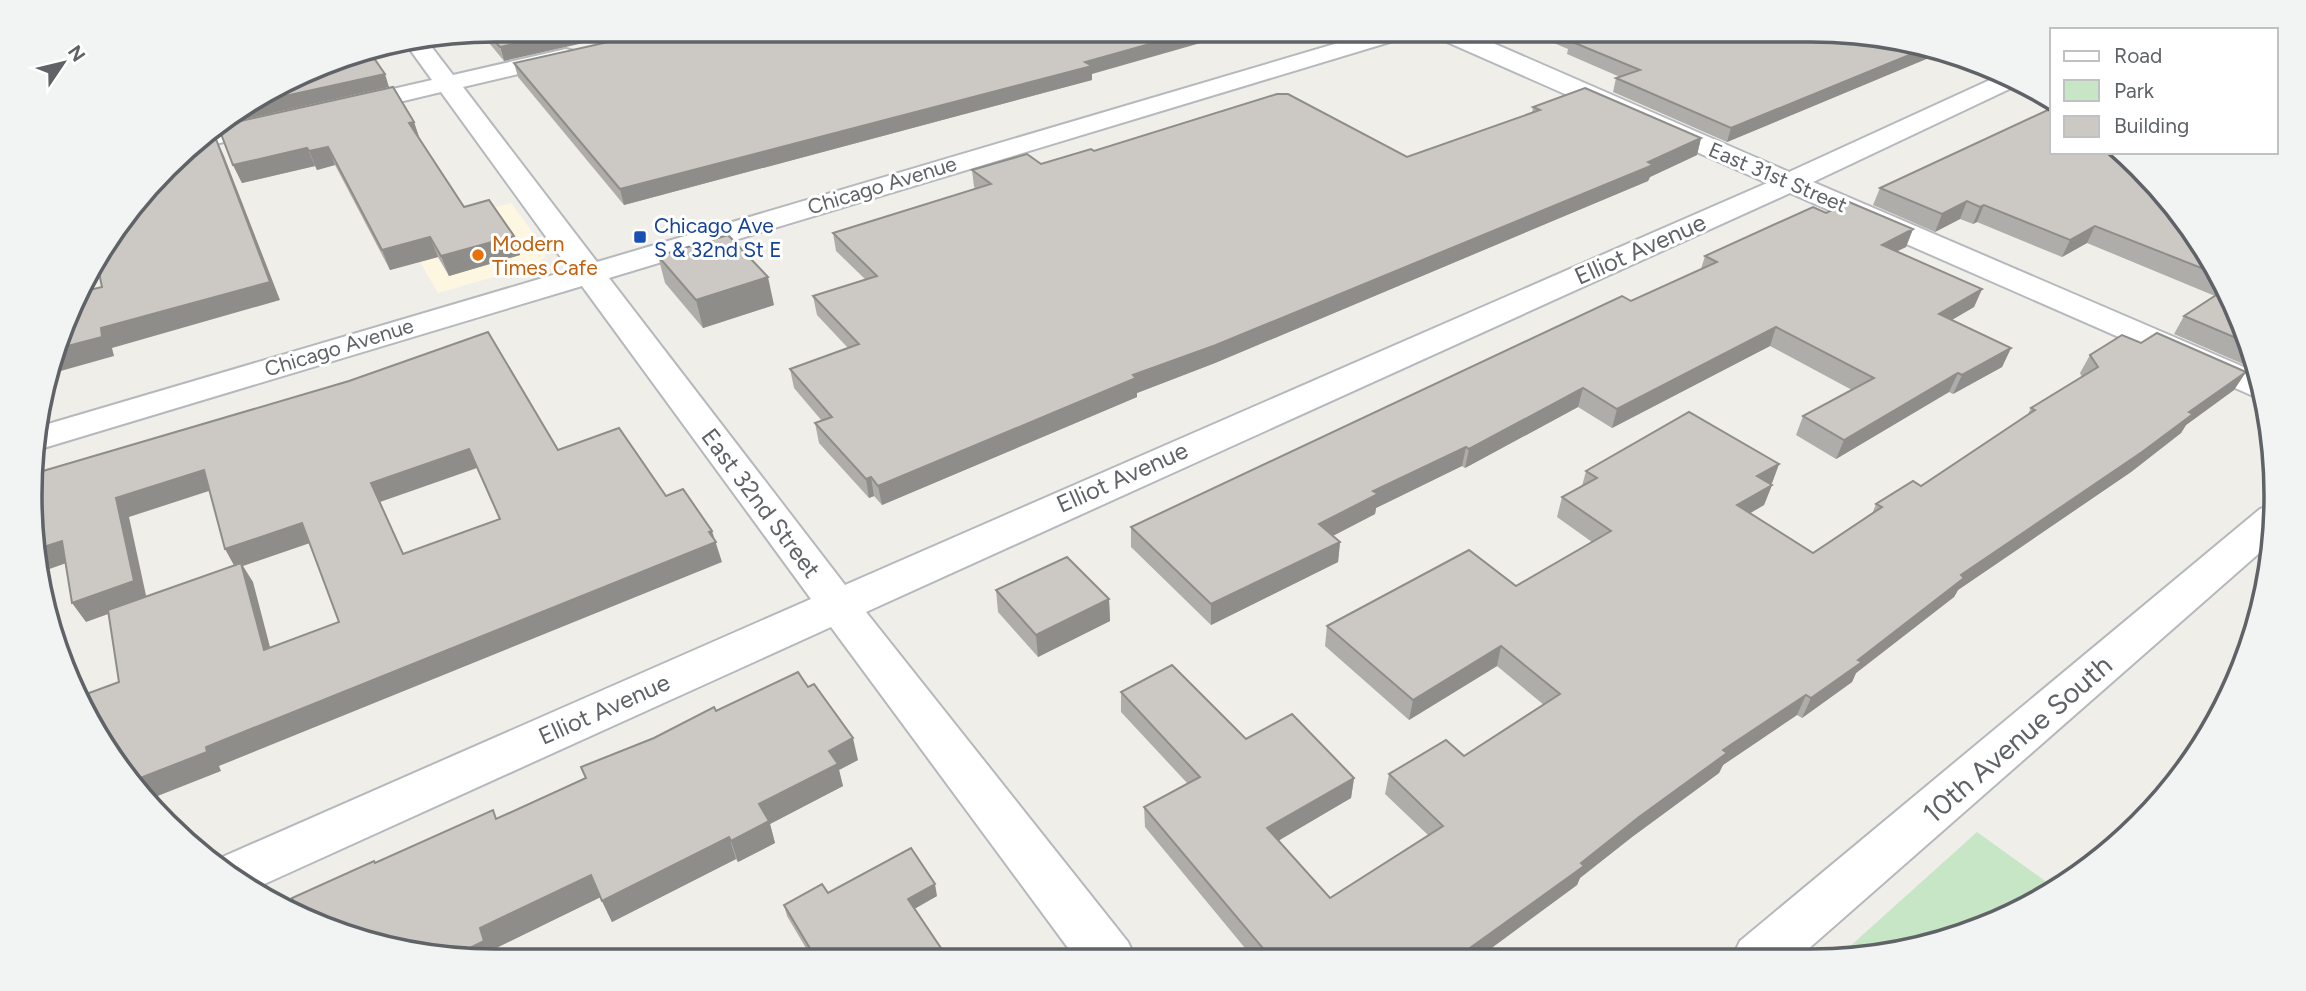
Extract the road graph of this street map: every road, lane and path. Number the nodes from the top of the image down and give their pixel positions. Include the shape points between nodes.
1 (1365, 42) edge
2 (1467, 42) edge
3 (421, 49) edge
4 (587, 51) edge
5 (447, 83) junction
6 (2000, 84) edge
7 (327, 111) edge
8 (300, 117) edge
9 (220, 135) edge
10 (1790, 182) junction
11 (589, 272) junction
12 (2250, 382) edge
13 (46, 437) edge
14 (2263, 528) edge
15 (838, 604) junction
16 (241, 871) edge
17 (1101, 949) edge
18 (1770, 949) edge

1 - 11 street, Chicago Avenue
2 - 10 street, East 31st Street
3 - 5 street, East 32nd Street
4 - 5 street
5 - 7 street
5 - 11 street, East 32nd Street
6 - 10 street, Elliot Avenue
8 - 9 street
10 - 12 street, East 31st Street
10 - 15 street, Elliot Avenue
11 - 13 street, Chicago Avenue
11 - 15 street, East 32nd Street
14 - 18 street, 10th Avenue South
15 - 16 street, Elliot Avenue
15 - 17 street, East 32nd Street

